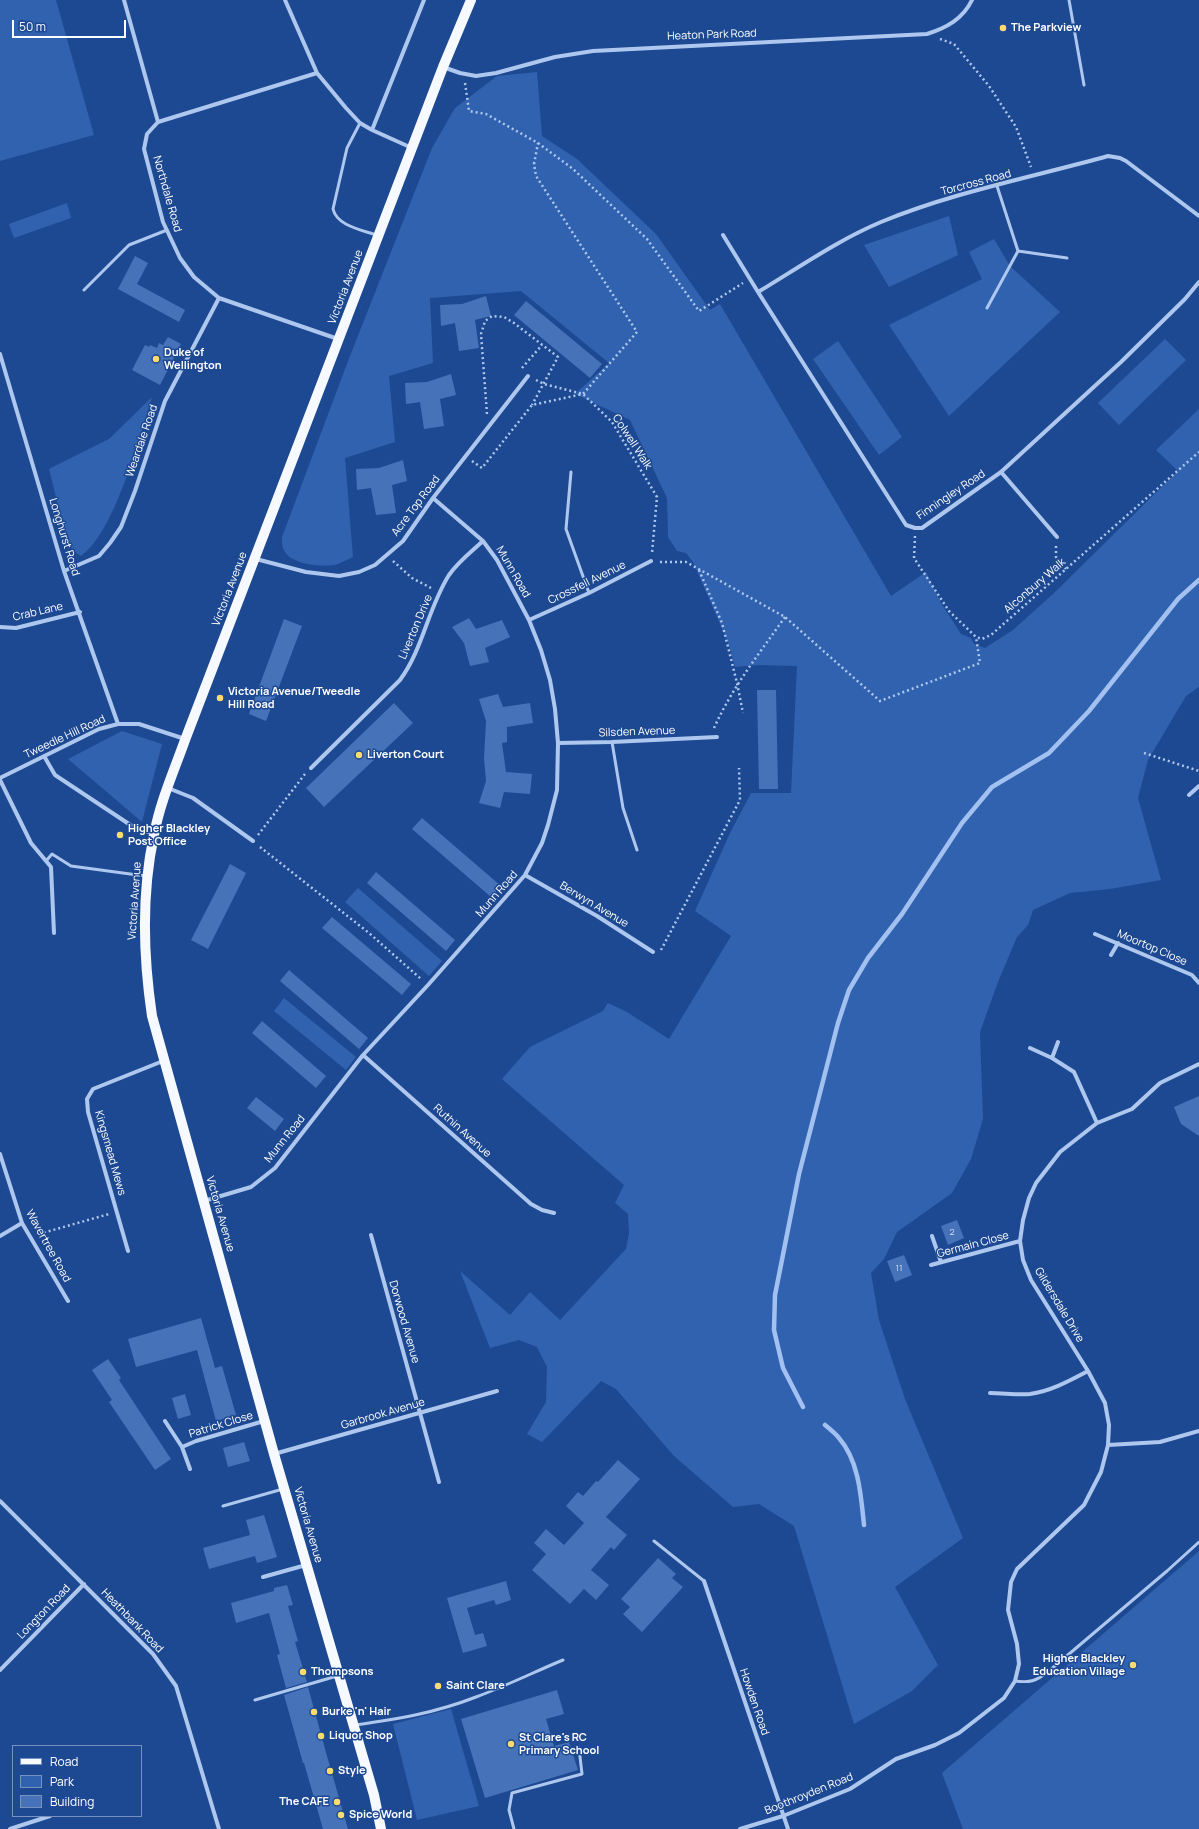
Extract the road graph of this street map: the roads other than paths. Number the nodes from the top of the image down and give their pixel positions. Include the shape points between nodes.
1 (124, 0) edge
2 (285, 0) edge
3 (424, 0) edge
4 (471, 0) edge
5 (972, 0) edge
6 (1069, 0) edge
7 (443, 67) junction
8 (317, 73) junction
9 (1084, 85) dead end
10 (158, 122) junction
11 (360, 123) junction
12 (372, 130) junction
13 (412, 148) junction
14 (997, 186) junction
15 (1199, 216) edge
16 (167, 230) junction
17 (723, 234) dead end
18 (378, 236) junction
19 (1018, 251) junction
20 (1067, 258) dead end
21 (1199, 282) edge
22 (84, 290) dead end
23 (758, 292) junction
24 (219, 298) junction
25 (987, 308) dead end
26 (338, 340) junction
27 (0, 354) edge
28 (528, 376) road end
29 (571, 472) dead end
30 (1001, 472) junction
31 (433, 498) junction
32 (1057, 537) road end
33 (483, 541) junction
34 (255, 559) junction
35 (651, 562) road end
36 (64, 571) junction
37 (590, 593) junction
38 (80, 612) junction
39 (529, 620) junction
40 (0, 627) edge
41 (118, 724) junction
42 (717, 737) dead end
43 (185, 740) junction
44 (612, 742) junction
45 (558, 743) junction
46 (44, 756) junction
47 (311, 768) road end
48 (0, 779) edge
49 (1199, 786) edge
50 (168, 788) junction
51 (1189, 795) dead end
52 (154, 834) junction
53 (253, 841) road end
54 (637, 850) dead end
55 (46, 861) junction
56 (525, 875) junction
57 (147, 876) junction
58 (54, 933) dead end
59 (1095, 934) dead end
60 (1118, 943) junction
61 (653, 952) road end
62 (1111, 955) dead end
63 (1199, 982) edge
64 (1058, 1042) dead end
65 (1030, 1048) dead end
66 (363, 1055) junction
67 (1052, 1058) junction
68 (165, 1061) junction
69 (1199, 1064) edge
70 (1097, 1123) junction
71 (0, 1154) edge
72 (204, 1201) junction
73 (554, 1213) dead end
74 (22, 1223) junction
75 (371, 1235) dead end
76 (0, 1236) edge
77 (932, 1236) dead end
78 (1020, 1242) junction
79 (128, 1251) dead end
80 (941, 1262) junction
81 (931, 1265) dead end
82 (68, 1301) dead end
83 (1088, 1371) junction
84 (497, 1391) dead end
85 (990, 1393) dead end
86 (420, 1413) junction
87 (265, 1420) junction
88 (165, 1421) dead end
89 (1199, 1431) edge
90 (1108, 1445) junction
91 (182, 1447) junction
92 (274, 1454) junction
93 (190, 1469) dead end
94 (439, 1482) dead end
95 (284, 1489) junction
96 (0, 1501) edge
97 (223, 1506) dead end
98 (654, 1541) dead end
99 (1199, 1542) edge
100 (307, 1565) junction
101 (263, 1578) dead end
102 (704, 1581) joint
103 (84, 1584) junction
104 (563, 1660) dead end
105 (0, 1670) edge
106 (339, 1675) junction
107 (1015, 1681) junction
108 (255, 1700) dead end
109 (353, 1725) junction
110 (579, 1748) dead end
111 (783, 1816) junction
112 (47, 1817) edge
113 (10, 1829) edge
114 (219, 1829) edge
115 (381, 1829) edge
116 (514, 1829) edge
117 (740, 1829) edge
118 (788, 1829) edge

1 - 10 street
2 - 8 street
3 - 12 street
4 - 7 main road, Victoria Avenue
5 - 7 street, Heaton Park Road via 959,18 927,34 593,51 555,57 476,76
6 - 9 lane
7 - 13 main road, Victoria Avenue
8 - 10 street
8 - 11 street
10 - 16 street, Northdale Road via 147,134 144,149
11 - 12 street
11 - 18 lane via 347,148 333,209 341,222
12 - 13 street
13 - 18 main road, Victoria Avenue
14 - 15 street, Torcross Road via 1108,156 1115,157 1129,164
14 - 19 lane
14 - 23 street, Torcross Road via 881,222
16 - 22 lane via 129,245
16 - 24 street, Northdale Road via 180,258 194,277
17 - 23 street, Finningley Road
18 - 26 main road, Victoria Avenue
19 - 20 lane
19 - 25 lane
21 - 30 street, Finningley Road via 1121,362
23 - 30 street, Finningley Road via 906,524 922,528
24 - 26 street, Northdale Road
24 - 36 street, Weardale Road via 165,401 121,526 99,556
26 - 34 main road, Victoria Avenue
27 - 36 street, Longhurst Road
28 - 31 street, Acre Top Road
29 - 37 lane via 566,529
30 - 32 street
31 - 33 street, Munn Road
31 - 34 street, Acre Top Road via 403,541 387,556 359,572 339,576 306,572
33 - 39 street, Munn Road via 497,560
33 - 47 street, Liverton Drive via 460,561 448,576 410,667 388,693
34 - 43 main road, Victoria Avenue
35 - 37 street, Crossfell Avenue
36 - 38 street, Longhurst Road
37 - 39 street, Crossfell Avenue
38 - 40 street, Crab Lane via 16,628
38 - 41 street, Longhurst Road
39 - 45 street, Munn Road via 550,680
41 - 43 street, Tweedle Hill Road via 139,724
41 - 46 street, Tweedle Hill Road via 99,729
42 - 44 street, Silsden Avenue
43 - 50 main road, Victoria Avenue
44 - 45 street, Silsden Avenue
44 - 54 lane via 623,808
45 - 56 street, Munn Road via 557,790 554,804 542,843
46 - 48 street, Tweedle Hill Road
46 - 52 street via 55,776 138,830
48 - 55 street via 31,843
49 - 51 street
50 - 52 main road, Victoria Avenue
50 - 53 street via 193,798
52 - 57 main road, Victoria Avenue
55 - 57 lane via 52,854 71,866
55 - 58 street via 51,867
56 - 61 street, Berwyn Avenue
56 - 66 street, Munn Road
57 - 68 main road, Victoria Avenue via 144,958 152,1016
59 - 60 street, Moortop Close
60 - 62 street
60 - 63 street, Moortop Close via 1192,975
64 - 67 street
65 - 67 street
66 - 72 street, Munn Road via 275,1168 251,1187
66 - 73 street, Ruthin Avenue via 531,1204
67 - 70 street via 1074,1072
68 - 72 main road, Victoria Avenue
68 - 79 street, Kingsmead Mews via 93,1089 87,1099 88,1112
69 - 70 street, Gildersdale Drive via 1160,1083 1132,1109
70 - 78 street, Gildersdale Drive via 1060,1152 1036,1183 1029,1198
71 - 74 street, Wavertree Road
72 - 87 main road, Victoria Avenue
74 - 76 street
74 - 82 street, Wavertree Road
75 - 86 street, Dorwood Avenue
77 - 80 street
78 - 80 street, Germain Close
78 - 83 street, Gildersdale Drive via 1030,1280
80 - 81 street, Germain Close
83 - 85 street via 1053,1389 1040,1392
83 - 90 street, Gildersdale Drive via 1105,1404 1109,1425
84 - 86 street, Garbrook Avenue
86 - 92 street, Garbrook Avenue
86 - 94 street, Dorwood Avenue
87 - 91 street, Patrick Close
87 - 92 main road, Victoria Avenue
88 - 91 street, Patrick Close
89 - 90 street via 1160,1442
90 - 107 street, Boothroyden Road via 1101,1472 1084,1505 1017,1569 1011,1582 1008,1610 1017,1644 1019,1664
91 - 93 street, Patrick Close
92 - 95 main road, Victoria Avenue
95 - 97 lane
95 - 100 main road, Victoria Avenue
96 - 103 street, Heathbank Road
98 - 102 lane
99 - 107 lane via 1045,1675 1029,1683
100 - 101 street
100 - 106 main road, Victoria Avenue
102 - 111 street, Howden Road
103 - 105 street, Longton Road
103 - 114 street, Heathbank Road via 153,1654 176,1686
104 - 109 lane via 451,1706 408,1718
106 - 108 lane
106 - 109 main road, Victoria Avenue
107 - 111 street, Boothroyden Road via 1004,1698 960,1733 896,1759 850,1789
109 - 115 main road, Victoria Avenue via 374,1795
110 - 116 lane via 582,1774 512,1793 509,1810
111 - 117 street, Boothroyden Road
111 - 118 street, Howden Road
112 - 113 street

